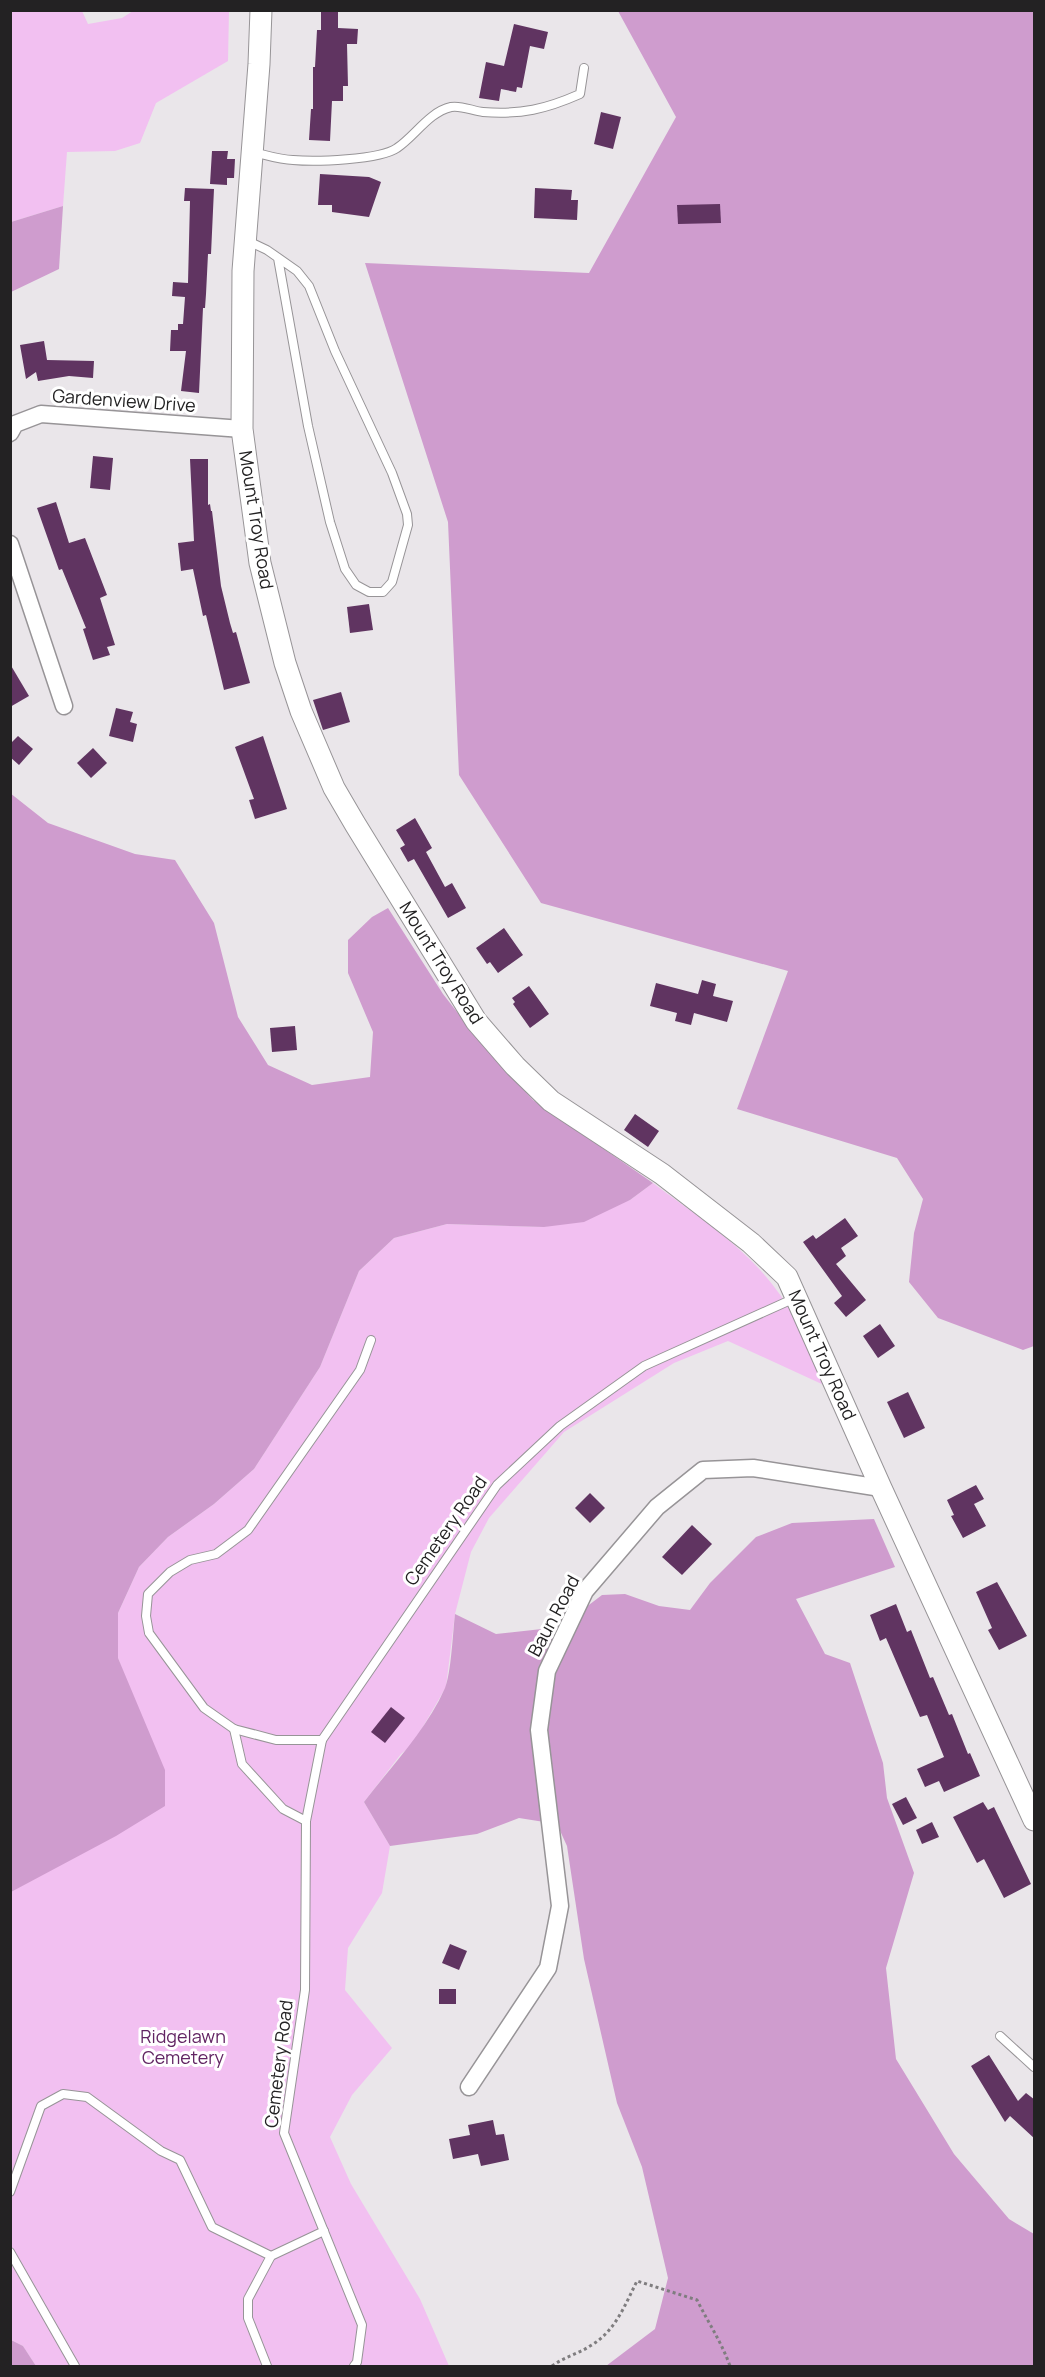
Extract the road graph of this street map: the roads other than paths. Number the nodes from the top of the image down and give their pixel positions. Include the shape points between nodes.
1 (261, 10) edge
2 (584, 68) dead end
3 (252, 152) junction
4 (246, 240) junction
5 (278, 258) junction
6 (242, 429) junction
7 (10, 433) edge
8 (10, 544) edge
9 (64, 706) dead end
10 (796, 1298) junction
11 (371, 1340) dead end
12 (881, 1488) junction
13 (234, 1729) junction
14 (322, 1740) junction
15 (1035, 1820) edge
16 (306, 1821) junction
17 (1000, 2036) dead end
18 (1035, 2067) edge
19 (469, 2087) dead end
20 (10, 2192) edge
21 (324, 2231) junction
22 (10, 2252) edge
23 (271, 2256) junction
24 (75, 2367) edge
25 (267, 2367) edge
26 (354, 2367) edge

1 - 3 street, Mount Troy Road
2 - 3 lane via 580,94 550,107 482,112 453,106 435,113 395,150 368,157 292,160
3 - 4 street, Mount Troy Road
4 - 5 lane
4 - 6 street, Mount Troy Road
5 - 5 lane via 297,271 309,286 407,514 408,525 392,582 383,592 369,592 356,585 345,569 330,522 308,426
6 - 7 street, Gardenview Drive via 41,414 15,424
6 - 10 street, Mount Troy Road via 260,563 301,711 334,788 476,1021 550,1101 662,1174 751,1243 787,1276
8 - 9 street
10 - 12 street, Mount Troy Road
10 - 14 lane, Cemetery Road via 644,1366 560,1426 497,1485
11 - 13 lane via 360,1370 248,1530 216,1554 190,1560 170,1572 148,1594 149,1633 204,1708
12 - 15 street, Mount Troy Road
12 - 19 street, Baun Road via 753,1468 703,1470 657,1507 585,1591 547,1671 539,1730 560,1906 548,1968
13 - 14 lane via 276,1740
13 - 16 lane via 242,1764 284,1809
14 - 16 lane, Cemetery Road
16 - 21 lane, Cemetery Road via 305,1990 284,2133
17 - 18 lane
20 - 23 lane via 41,2106 63,2094 87,2097 161,2151 180,2160 212,2227
21 - 23 lane
21 - 26 lane, Cemetery Road via 362,2325
22 - 24 lane
23 - 25 lane via 248,2299 248,2318

